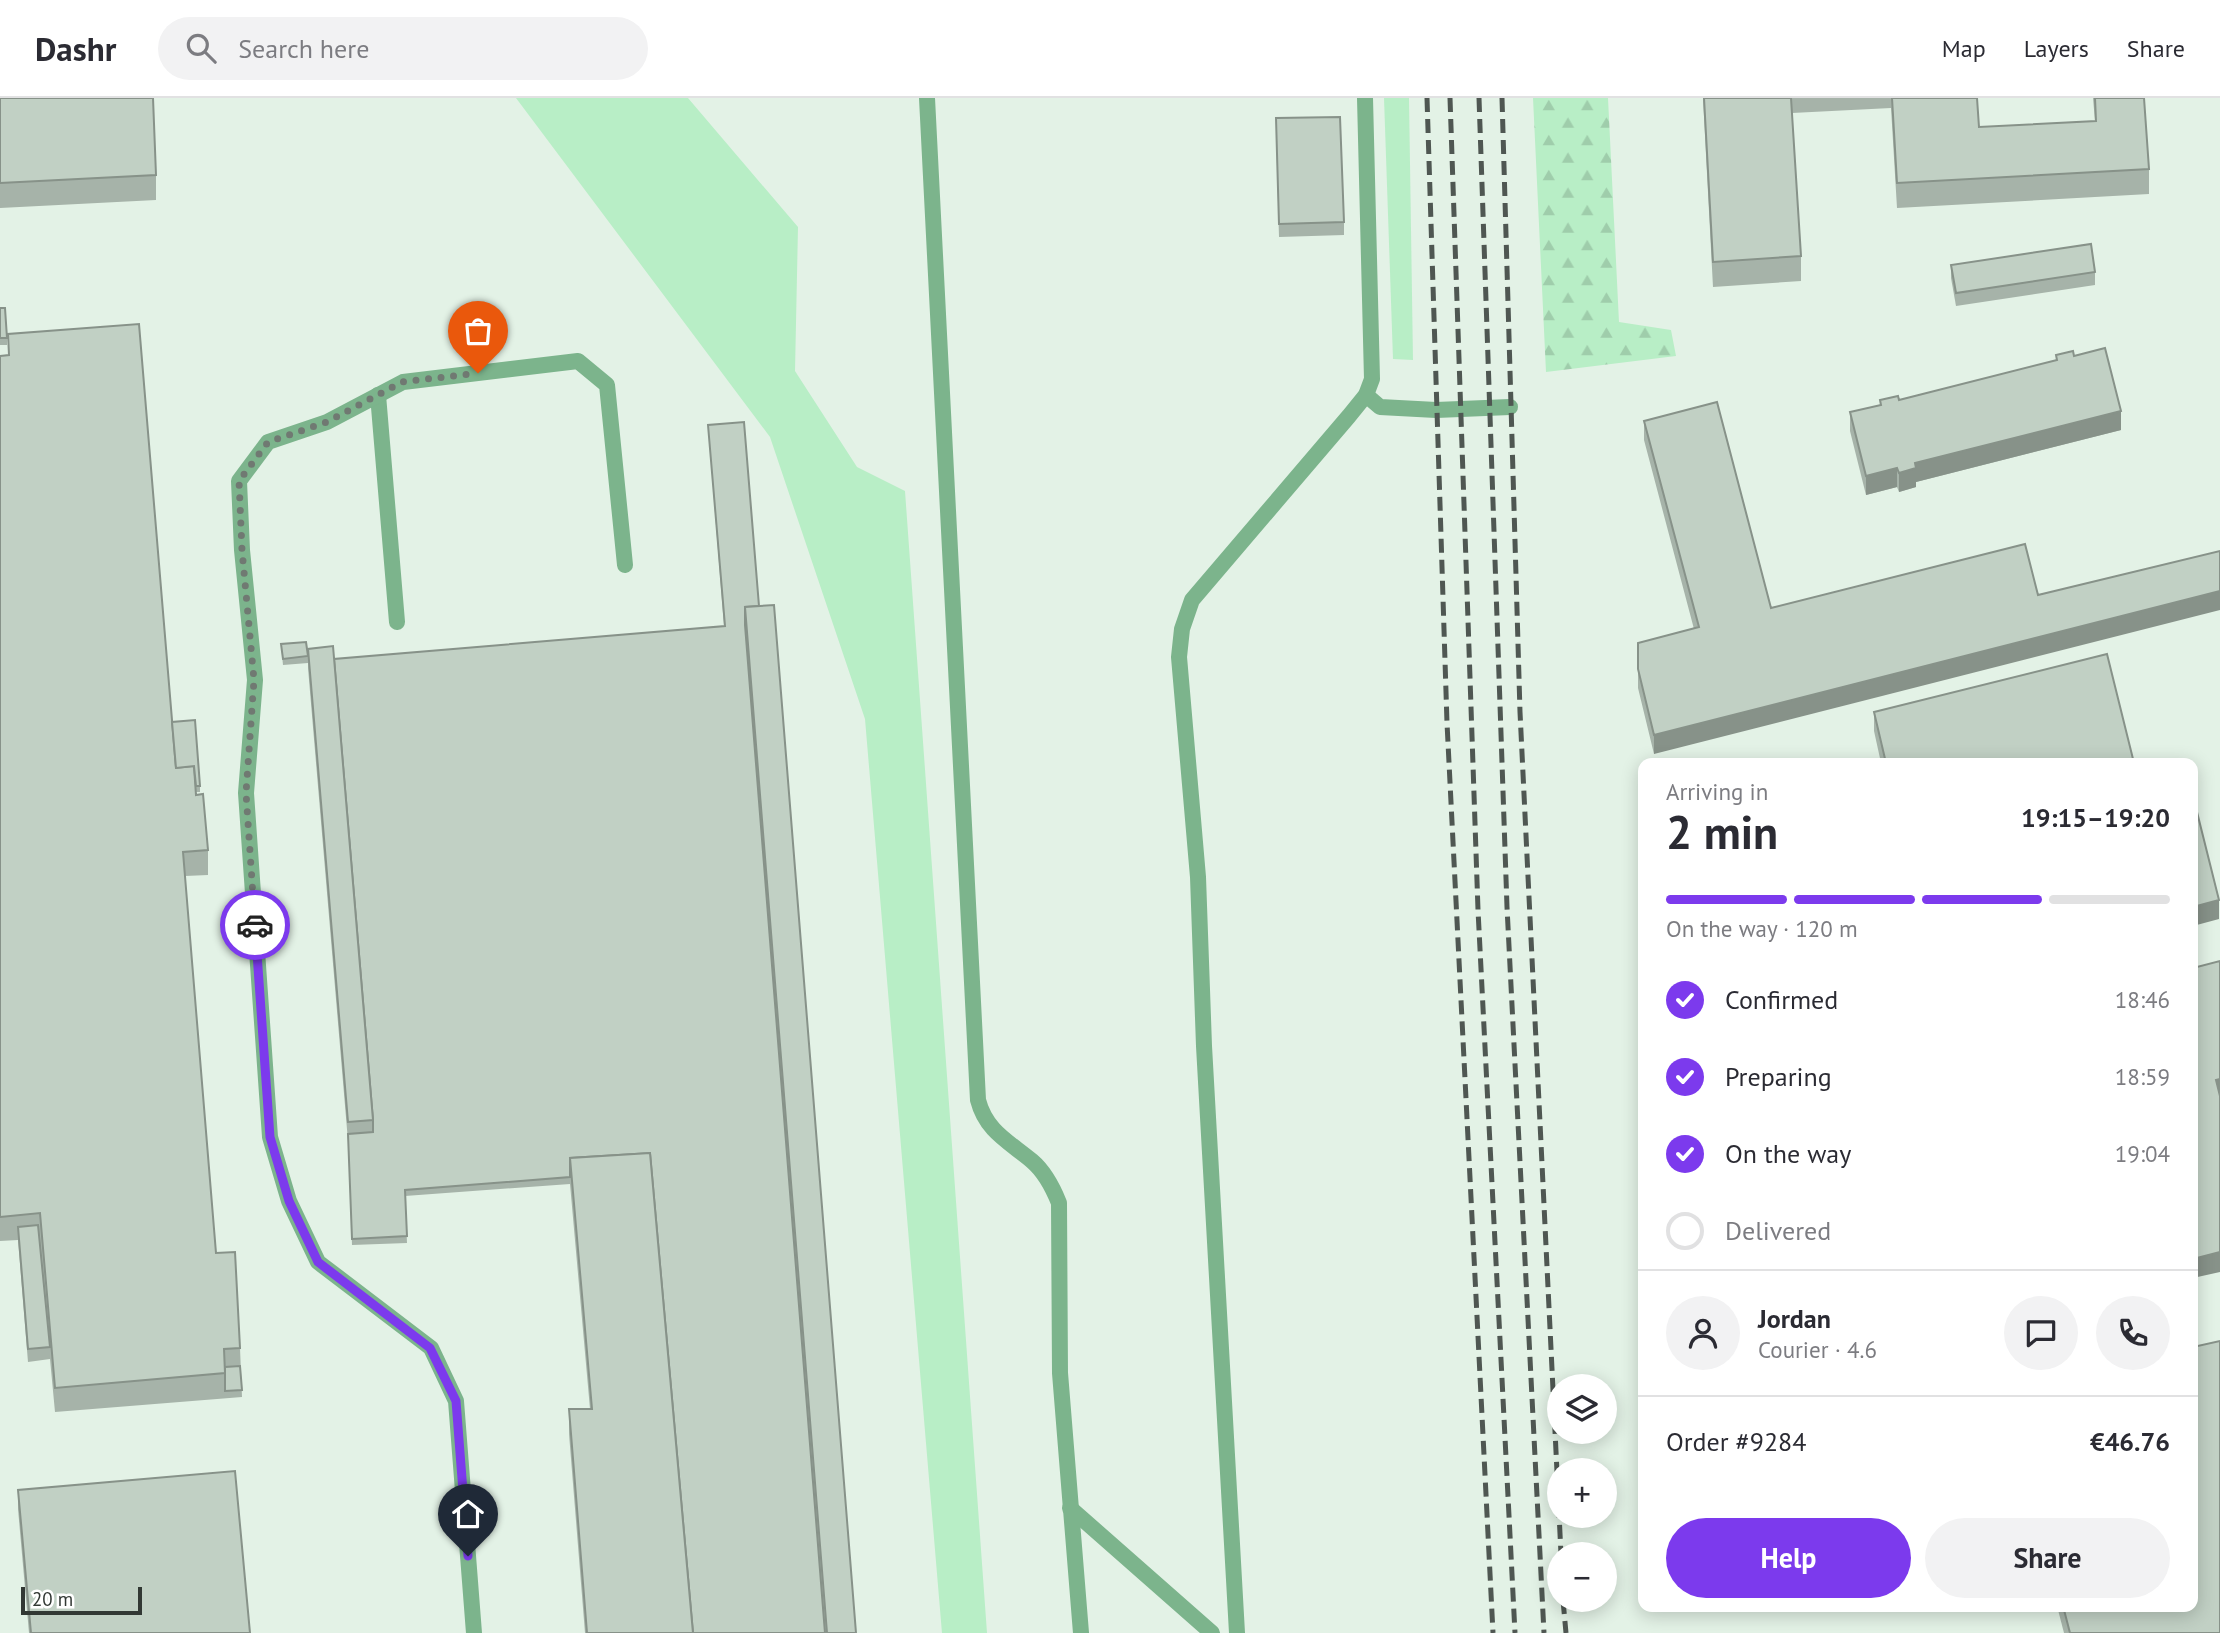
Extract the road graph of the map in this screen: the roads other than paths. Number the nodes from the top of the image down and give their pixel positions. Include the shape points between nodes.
1 (927, 98) edge
2 (1365, 98) edge
3 (378, 395) junction
4 (1366, 395) junction
5 (1510, 407) dead end
6 (625, 565) dead end
7 (397, 622) dead end
8 (1070, 1508) junction
9 (474, 1633) edge
10 (1081, 1633) edge
11 (1212, 1633) edge
12 (1237, 1633) edge

1 - 8 lane via 978,1100 982,1119 1034,1163 1059,1203 1060,1373
2 - 4 lane via 1372,379
3 - 6 lane via 402,382 578,361 607,386
3 - 7 lane
3 - 9 lane via 327,422 268,442 239,481 254,680 246,793 270,1137 289,1201 318,1262 430,1348 456,1401
4 - 5 lane via 1380,407
4 - 12 lane via 1192,600 1179,657 1198,877
8 - 10 lane
8 - 11 lane

